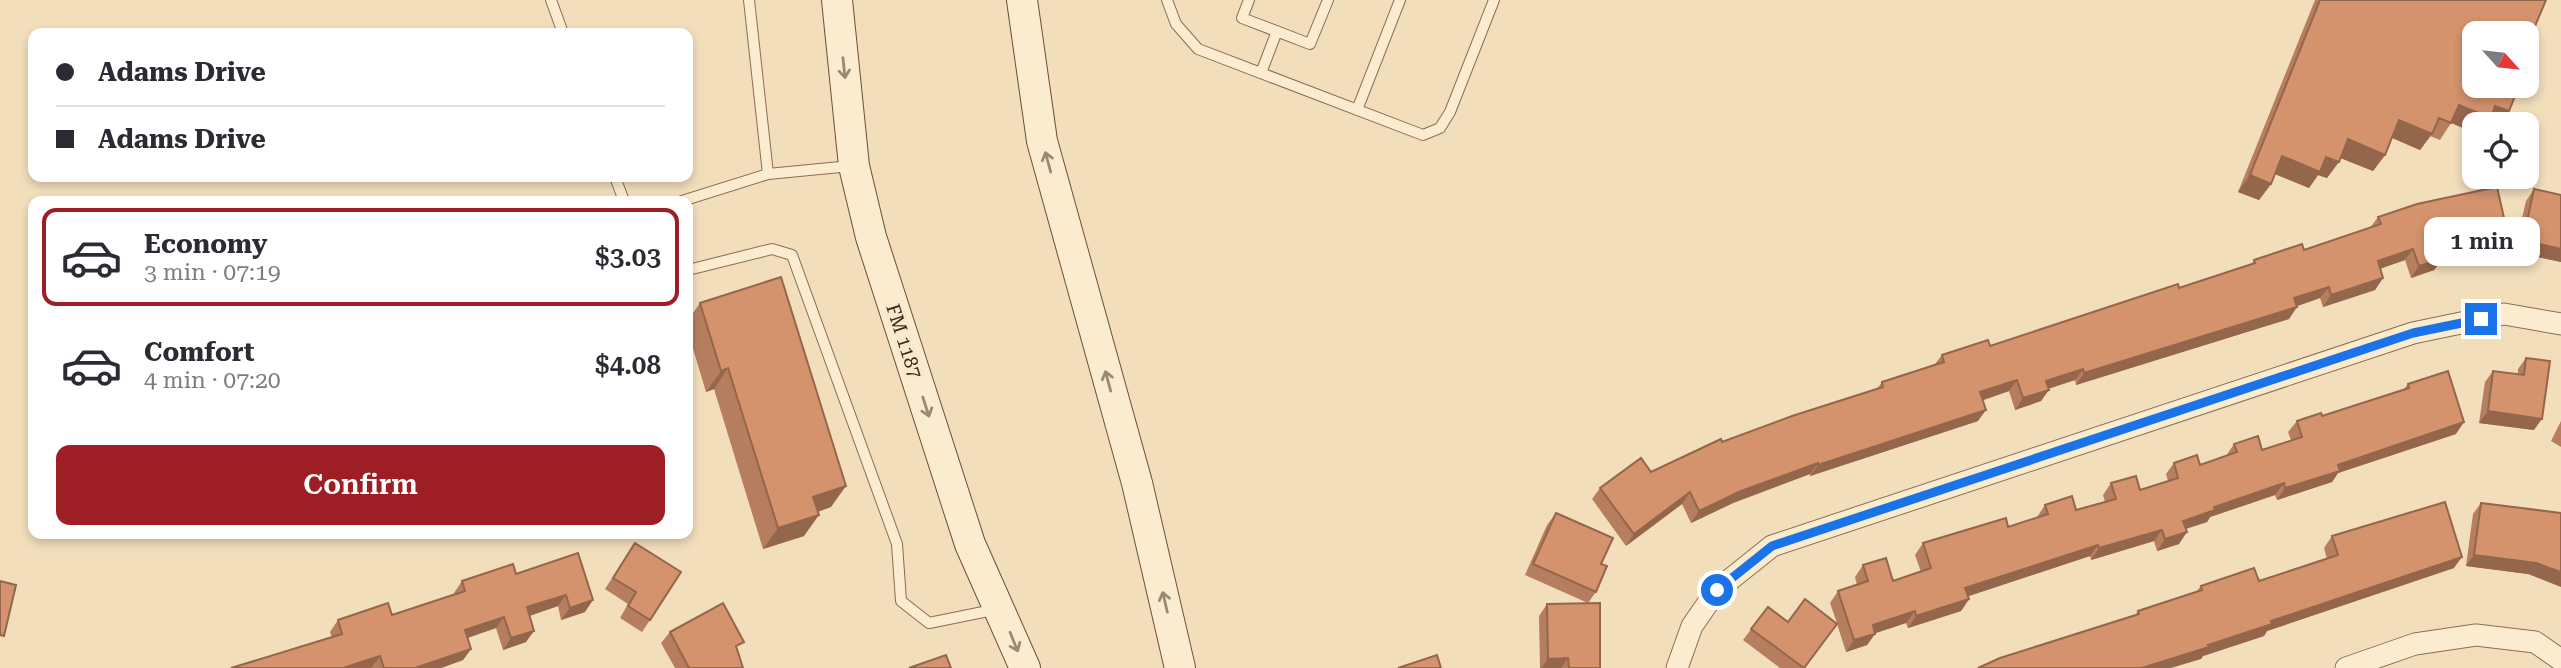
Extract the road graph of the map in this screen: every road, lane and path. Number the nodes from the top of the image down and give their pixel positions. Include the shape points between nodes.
1 (551, 0) edge
2 (749, 0) edge
3 (837, 0) edge
4 (1022, 0) edge
5 (1167, 0) edge
6 (1249, 0) edge
7 (1328, 0) edge
8 (1400, 0) edge
9 (1494, 0) edge
10 (561, 28) edge
11 (1277, 31) junction
12 (1261, 73) junction
13 (1357, 110) junction
14 (854, 166) junction
15 (768, 174) junction
16 (693, 198) edge
17 (693, 269) edge
18 (2561, 324) edge
19 (1001, 609) junction
20 (2561, 660) edge
21 (1025, 668) edge
22 (1180, 668) edge
23 (1677, 668) edge
24 (2346, 668) edge

1 - 10 lane
2 - 15 lane
3 -> 14 main road, FM 1187 / FM 1187
22 -> 4 main road via 1137,483 1042,141
5 - 12 lane via 1176,24 1198,49
6 - 11 lane via 1242,18
7 - 11 lane via 1310,44
8 - 13 lane
9 - 13 lane via 1440,128 1423,135
11 - 12 lane
12 - 13 lane
14 - 15 lane
14 -> 19 main road, FM 1187 / FM 1187 via 871,237 970,544
15 - 16 lane
17 - 19 lane via 772,249 792,255 897,544 901,601 929,623
18 - 23 street via 2504,314 2413,333 1772,546 1717,590 1692,626
19 -> 21 main road, FM 1187 / FM 1187
20 - 24 street via 2535,642 2476,635 2415,644

